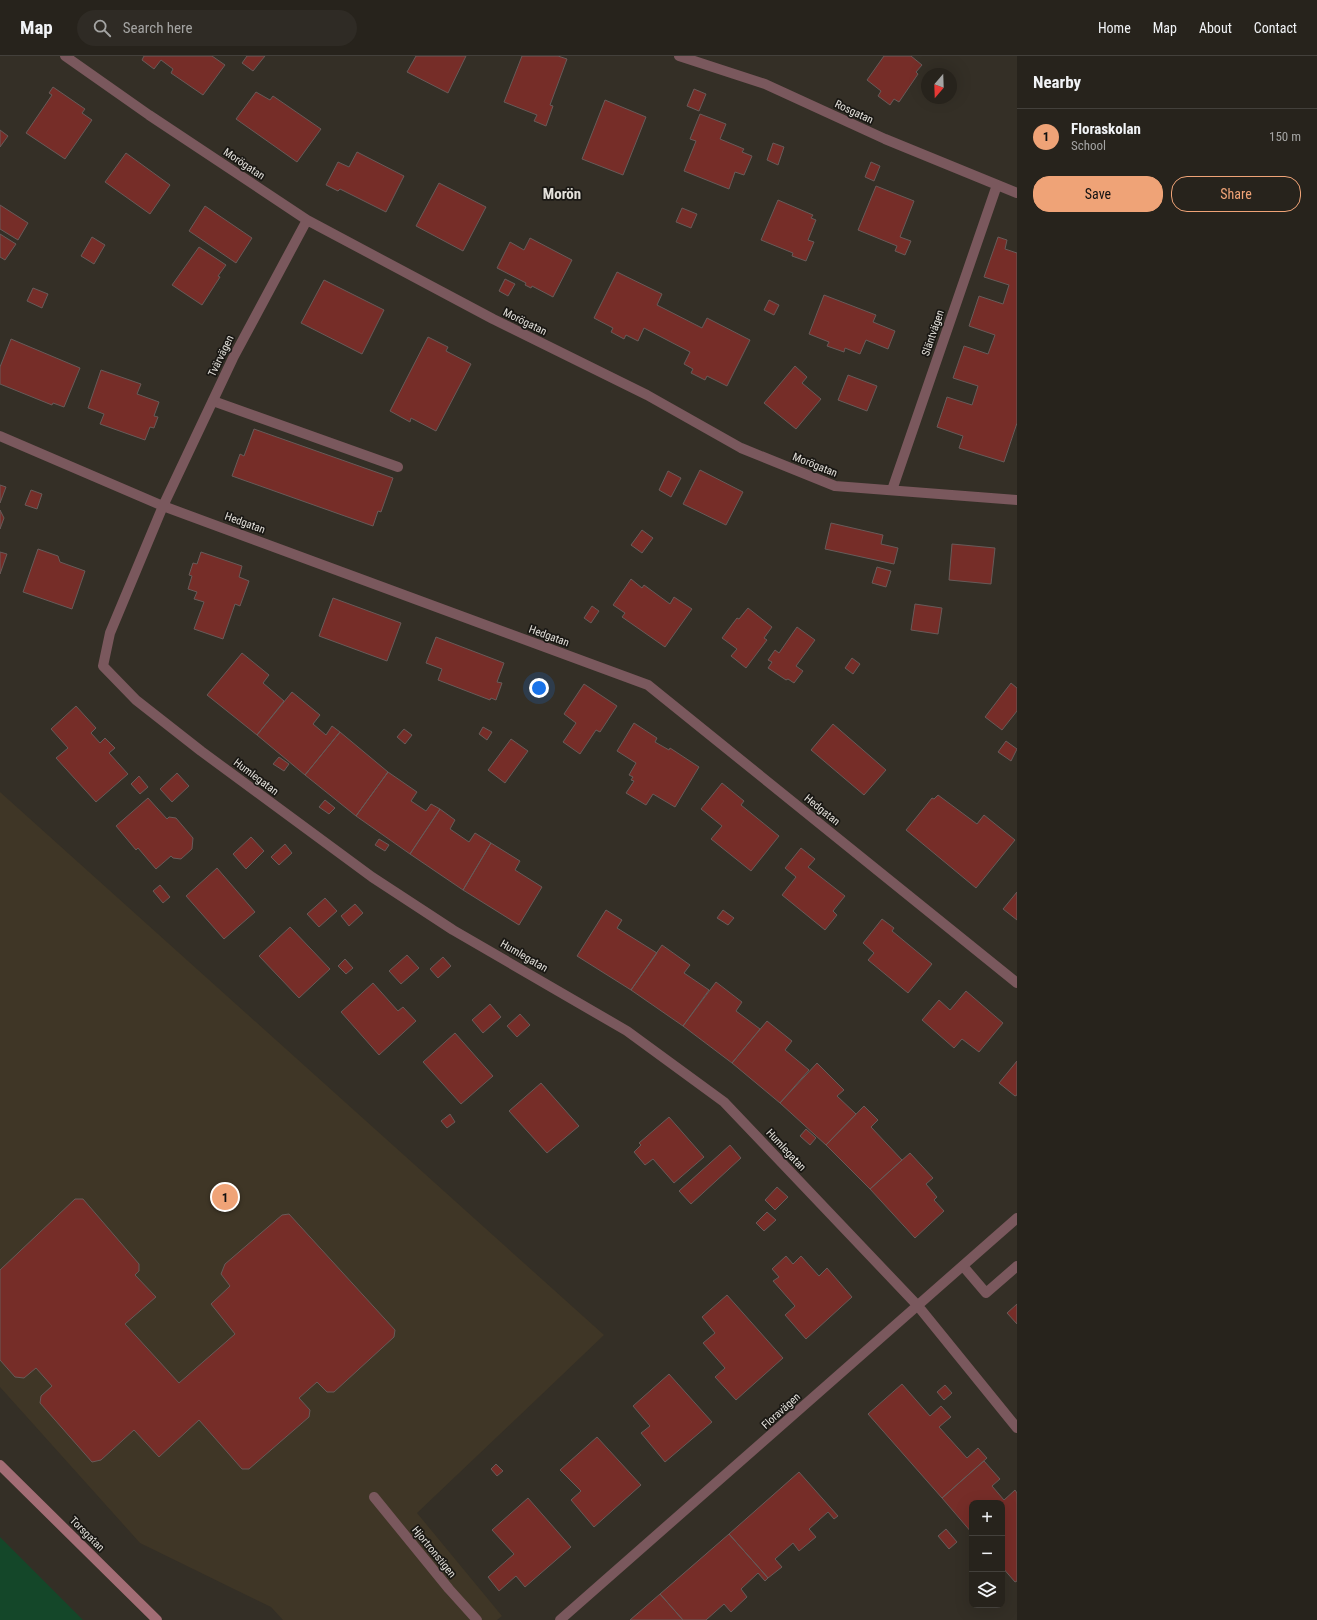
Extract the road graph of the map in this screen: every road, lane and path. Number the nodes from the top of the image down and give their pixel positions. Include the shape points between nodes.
1 (65, 56) edge
2 (679, 56) edge
3 (997, 185) junction
4 (1017, 193) edge
5 (306, 220) junction
6 (213, 401) junction
7 (0, 436) edge
8 (398, 467) dead end
9 (892, 490) junction
10 (1017, 500) edge
11 (163, 506) junction
12 (1017, 982) edge
13 (1017, 1218) edge
14 (962, 1266) junction
15 (1017, 1266) edge
16 (918, 1306) junction
17 (1017, 1428) edge
18 (0, 1465) edge
19 (374, 1497) dead end
20 (157, 1620) edge
21 (477, 1620) edge
22 (560, 1620) edge

1 - 5 street, Morögatan
2 - 3 street, Rosgatan via 765,84 885,139
3 - 4 street, Rosgatan
3 - 9 street, Släntvägen
5 - 6 street, Tvärvägen
5 - 9 street, Morögatan via 493,319 647,396 741,448 835,486
6 - 8 street
6 - 11 street, Tvärvägen
7 - 11 street, Hedgatan
9 - 10 street, Morögatan
11 - 12 street, Hedgatan via 648,685
11 - 16 street, Humlegatan via 110,633 103,666 136,700 200,751 372,876 453,930 627,1031 724,1102
13 - 14 street, Floravägen
14 - 15 street via 986,1293
14 - 16 street, Floravägen
16 - 17 street, Humlegatan
16 - 22 street, Floravägen
18 - 20 main road, Torsgatan
19 - 21 street, Hjortronstigen

